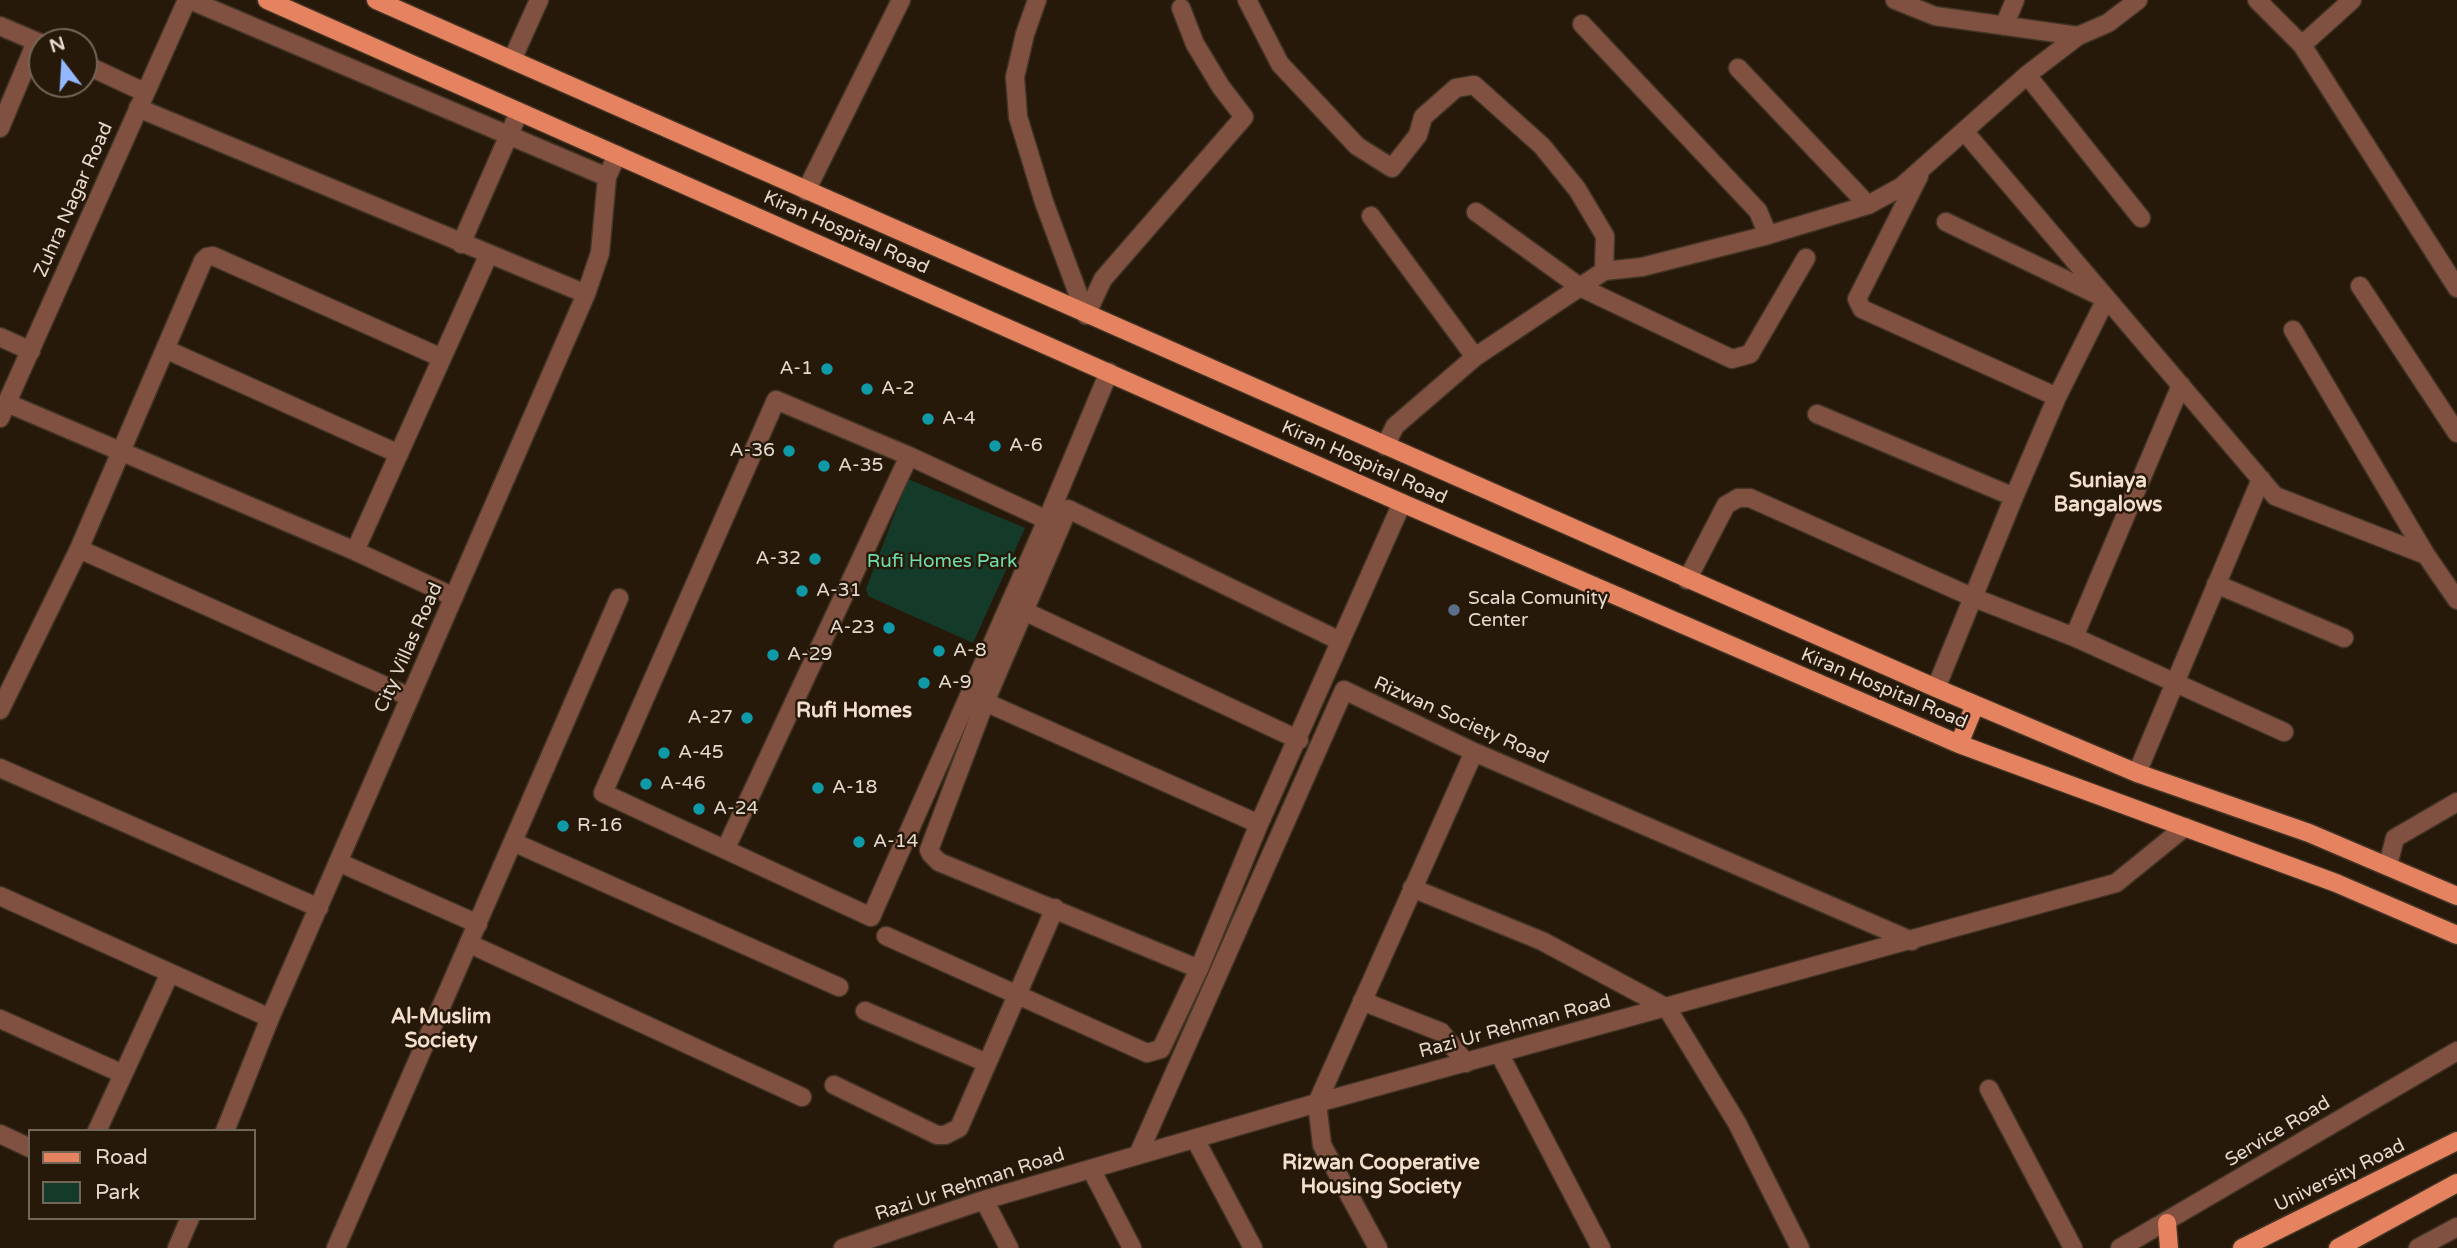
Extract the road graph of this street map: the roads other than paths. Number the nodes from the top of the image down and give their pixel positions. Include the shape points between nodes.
1 (189, 0) edge
2 (267, 0) edge
3 (376, 0) edge
4 (539, 0) edge
5 (901, 0) edge
6 (1037, 0) edge
7 (1247, 0) edge
8 (1895, 0) edge
9 (2015, 0) edge
10 (2138, 0) edge
11 (2257, 0) edge
12 (2352, 0) edge
13 (1181, 8) dead end
14 (1582, 24) dead end
15 (0, 26) edge
16 (2004, 26) junction
17 (2078, 36) junction
18 (28, 38) edge
19 (2302, 45) junction
20 (512, 61) junction
21 (28, 67) edge
22 (1738, 68) dead end
23 (98, 73) edge
24 (2027, 75) junction
25 (141, 100) junction
26 (519, 113) junction
27 (0, 128) edge
28 (1964, 131) junction
29 (509, 135) junction
30 (617, 155) junction
31 (1924, 167) junction
32 (607, 177) junction
33 (806, 191) junction
34 (1868, 205) junction
35 (1476, 212) dead end
36 (1371, 216) dead end
37 (2141, 218) dead end
38 (1946, 222) dead end
39 (1768, 235) junction
40 (461, 244) junction
41 (488, 256) junction
42 (1806, 258) dead end
43 (1604, 271) junction
44 (2360, 286) dead end
45 (1580, 288) junction
46 (2457, 288) edge
47 (586, 294) junction
48 (2105, 299) junction
49 (1086, 315) junction
50 (2292, 330) dead end
51 (0, 337) edge
52 (165, 349) junction
53 (30, 351) junction
54 (1475, 357) junction
55 (442, 358) junction
56 (1109, 372) junction
57 (2180, 385) junction
58 (2057, 397) junction
59 (3, 411) edge
60 (1817, 414) dead end
61 (2457, 433) edge
62 (1385, 446) junction
63 (122, 451) junction
64 (399, 454) junction
65 (909, 456) junction
66 (2261, 479) junction
67 (2014, 497) junction
68 (1402, 503) junction
69 (1046, 520) junction
70 (79, 549) junction
71 (355, 551) junction
72 (2426, 555) junction
73 (1687, 580) junction
74 (2216, 584) junction
75 (454, 597) junction
76 (1972, 597) junction
77 (619, 598) dead end
78 (2457, 600) edge
79 (1024, 611) junction
80 (2074, 637) junction
81 (2344, 638) dead end
82 (1340, 641) junction
83 (2175, 682) junction
84 (1936, 688) junction
85 (410, 697) junction
86 (985, 702) junction
87 (1975, 705) junction
88 (0, 710) edge
89 (2284, 732) dead end
90 (1299, 740) junction
91 (1959, 744) junction
92 (1474, 752) junction
93 (0, 768) edge
94 (2137, 773) junction
95 (2457, 802) edge
96 (1259, 824) junction
97 (2185, 827) junction
98 (513, 842) junction
99 (726, 848) junction
100 (338, 862) junction
101 (2388, 865) junction
102 (1412, 888) junction
103 (0, 896) edge
104 (2457, 896) edge
105 (318, 908) junction
106 (1055, 908) junction
107 (478, 924) junction
108 (2457, 935) edge
109 (886, 936) dead end
110 (1912, 941) junction
111 (470, 944) junction
112 (1199, 969) junction
113 (170, 973) junction
114 (839, 987) dead end
115 (1017, 993) junction
116 (1362, 1001) junction
117 (1667, 1008) junction
118 (864, 1011) dead end
119 (270, 1018) junction
120 (0, 1019) edge
121 (2457, 1051) edge
122 (1499, 1054) junction
123 (987, 1063) junction
124 (1466, 1063) junction
125 (123, 1074) junction
126 (834, 1085) dead end
127 (1989, 1089) dead end
128 (802, 1097) dead end
129 (1317, 1103) junction
130 (98, 1129) edge
131 (226, 1129) edge
132 (0, 1134) edge
133 (1195, 1139) junction
134 (2457, 1141) edge
135 (28, 1146) edge
136 (1138, 1155) junction
137 (1091, 1169) junction
138 (2457, 1183) edge
139 (984, 1200) junction
140 (188, 1220) edge
141 (2166, 1223) junction
142 (2457, 1227) edge
143 (881, 1242) edge
144 (342, 1244) edge
145 (177, 1248) edge
146 (843, 1248) edge
147 (1009, 1248) edge
148 (1132, 1248) edge
149 (1253, 1248) edge
150 (1378, 1248) edge
151 (1601, 1248) edge
152 (1799, 1248) edge
153 (2074, 1248) edge
154 (2120, 1248) edge
155 (2169, 1248) edge
156 (2242, 1248) edge
157 (2338, 1248) edge
158 (2418, 1248) edge

1 - 25 street, Zuhra Nagar Road
1 - 29 street, Zuhra Nagar Road
2 - 26 main road, Kiran Hospital Road
3 - 20 main road, Kiran Hospital Road
4 - 20 street
5 - 33 street
6 - 49 street via 1015,77 1018,117
7 - 43 street via 1280,64 1357,146 1392,168 1418,135 1423,117 1455,88 1474,85 1542,146 1577,189 1605,236
8 - 16 street via 1935,16
9 - 16 street
10 - 17 street via 2108,23
11 - 19 street
12 - 19 street
13 - 49 street via 1195,44 1244,117 1103,279
14 - 39 street via 1758,211
15 - 18 street
16 - 17 street
17 - 24 street
19 - 46 street
20 - 33 main road, Kiran Hospital Road
21 - 27 street
22 - 34 street
23 - 25 street
24 - 28 street
24 - 37 street
25 - 40 street
25 - 53 street, Zuhra Nagar Road
26 - 29 street
26 - 30 main road, Kiran Hospital Road
28 - 31 street
28 - 48 street
29 - 32 street, Zuhra Nagar Road
29 - 40 street
30 - 32 street, City Villas Road
30 - 56 main road, Kiran Hospital Road
31 - 34 street via 1901,187
31 - 58 street via 1857,299 1862,309
32 - 47 street, City Villas Road via 600,253
33 - 49 main road, Kiran Hospital Road
34 - 39 street
35 - 45 street
36 - 54 street
38 - 48 street
39 - 43 street via 1642,267
40 - 41 street
41 - 47 street
41 - 55 street
42 - 45 street via 1750,354 1732,359
43 - 45 street
44 - 61 street
45 - 54 street
47 - 75 street, City Villas Road
48 - 57 street
48 - 58 street
49 - 62 main road, Kiran Hospital Road
50 - 72 street
51 - 53 street
52 - 55 street via 203,261 213,256
52 - 63 street
52 - 64 street
53 - 59 street, Zuhra Nagar Road
54 - 62 street via 1395,426
55 - 64 street
56 - 68 main road, Kiran Hospital Road
56 - 69 street
57 - 66 street
57 - 80 street
58 - 67 street
59 - 63 street
60 - 67 street
62 - 73 main road, Kiran Hospital Road
63 - 70 street
63 - 71 street
64 - 71 street
65 - 69 street
65 - 99 street
65 - 99 street via 775,401 603,792
66 - 72 street via 2275,496
66 - 74 street
67 - 76 street
68 - 82 street
68 - 91 main road, Kiran Hospital Road
69 - 99 street via 871,917
70 - 85 street
70 - 88 street
71 - 75 street
72 - 78 street
73 - 76 street via 1726,505 1750,498
73 - 84 main road, Kiran Hospital Road
74 - 81 street
74 - 83 street
75 - 85 street, City Villas Road
76 - 80 street
76 - 84 street
77 - 98 street
79 - 82 street via 1068,509
79 - 86 street
79 - 90 street
80 - 83 street
82 - 90 street
83 - 89 street
83 - 94 street
84 - 87 main road, Kiran Hospital Road
85 - 100 street, City Villas Road
86 - 96 street
86 - 106 street via 929,850 939,862
87 - 91 main road
87 - 94 main road, Kiran Hospital Road
90 - 96 street
91 - 97 main road, Kiran Hospital Road
92 - 102 street
92 - 110 street, Rizwan Society Road
92 - 136 street, Rizwan Society Road via 1344,690
93 - 105 street
94 - 101 main road, Kiran Hospital Road
95 - 101 street via 2395,838
96 - 112 street
97 - 108 main road, Kiran Hospital Road via 2336,883
97 - 110 street, Razi Ur Rehman Road via 2116,883
98 - 107 street
98 - 114 street
100 - 105 street, City Villas Road
100 - 107 street
101 - 104 main road, Kiran Hospital Road
102 - 116 street
102 - 117 street via 1542,941
103 - 113 street
105 - 119 street, City Villas Road
106 - 112 street
106 - 115 street
107 - 111 street
109 - 115 street
110 - 117 street, Razi Ur Rehman Road
111 - 128 street
111 - 144 street
112 - 115 street via 1161,1049 1153,1052
113 - 119 street
113 - 125 street
115 - 123 street
116 - 124 street via 1440,1032
116 - 129 street
117 - 122 street, Razi Ur Rehman Road
117 - 152 street via 1737,1123
118 - 123 street
119 - 131 street, City Villas Road
120 - 125 street
121 - 141 street, Service Road
122 - 124 street, Razi Ur Rehman Road
122 - 151 street
123 - 126 street via 959,1128 946,1135 937,1135
124 - 129 street, Razi Ur Rehman Road
125 - 130 street
127 - 153 street
129 - 133 street, Razi Ur Rehman Road
129 - 150 street via 1322,1144
132 - 135 street
133 - 136 street, Razi Ur Rehman Road
133 - 149 street
134 - 156 main road, University Road
136 - 137 street, Razi Ur Rehman Road
137 - 139 street, Razi Ur Rehman Road
137 - 148 street
138 - 157 main road
139 - 143 street, Razi Ur Rehman Road
139 - 147 street
140 - 145 street
141 - 154 street, Service Road
141 - 155 main road
142 - 158 street
143 - 146 street, Razi Ur Rehman Road

